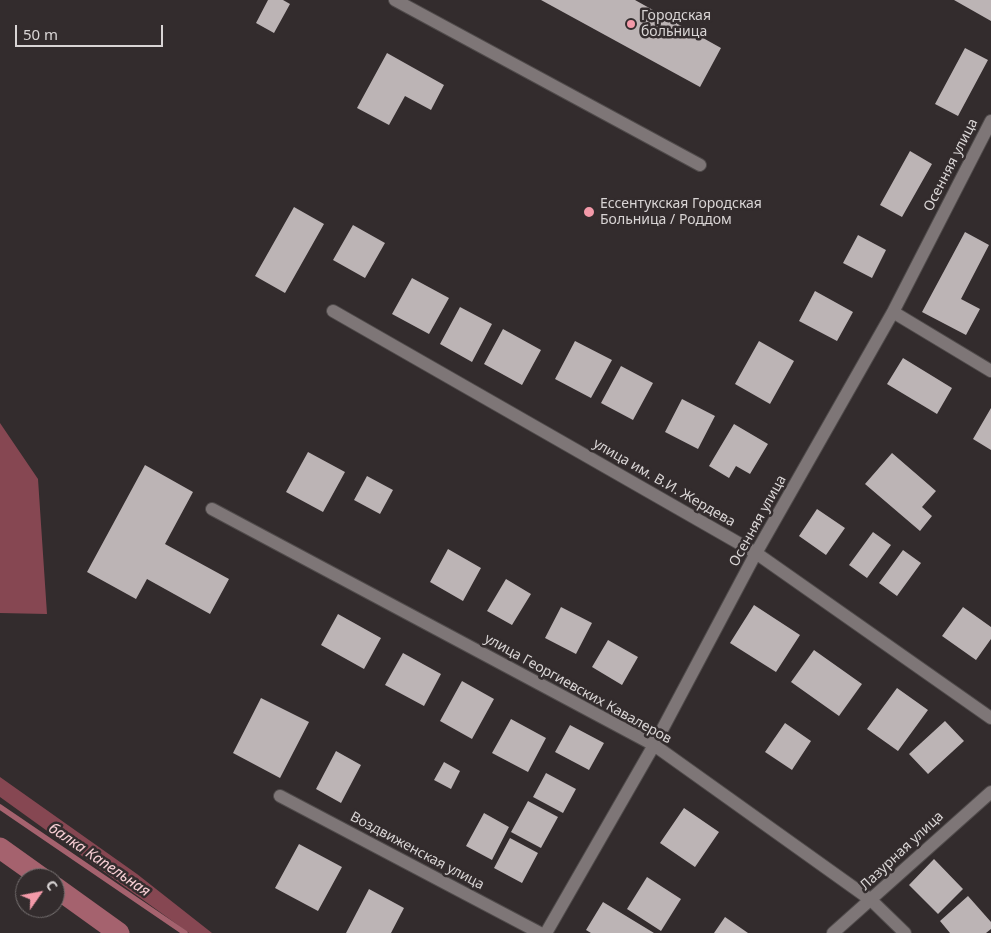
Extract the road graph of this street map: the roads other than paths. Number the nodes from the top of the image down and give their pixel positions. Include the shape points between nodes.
1 (395, 0) edge
2 (991, 121) edge
3 (700, 165) dead end
4 (333, 311) dead end
5 (893, 312) junction
6 (991, 371) edge
7 (212, 509) dead end
8 (756, 553) junction
9 (991, 718) edge
10 (654, 746) junction
11 (991, 792) edge
12 (280, 796) dead end
13 (871, 900) junction
14 (540, 933) edge
15 (546, 933) edge
16 (833, 933) edge
17 (904, 933) edge

1 - 3 street
2 - 5 street, Осенняя улица
4 - 8 street, улица им. В.И. Жердева
5 - 6 street
5 - 8 street, Осенняя улица
7 - 10 street, улица Георгиевских Кавалеров
8 - 9 street, улица им. В.И. Жердева
8 - 10 street, Осенняя улица
10 - 13 street, улица Георгиевских Кавалеров
10 - 15 street, Осенняя улица
11 - 13 street, Лазурная улица
12 - 14 street, Воздвиженская улица
13 - 16 street, Лазурная улица
13 - 17 street, улица Георгиевских Кавалеров

